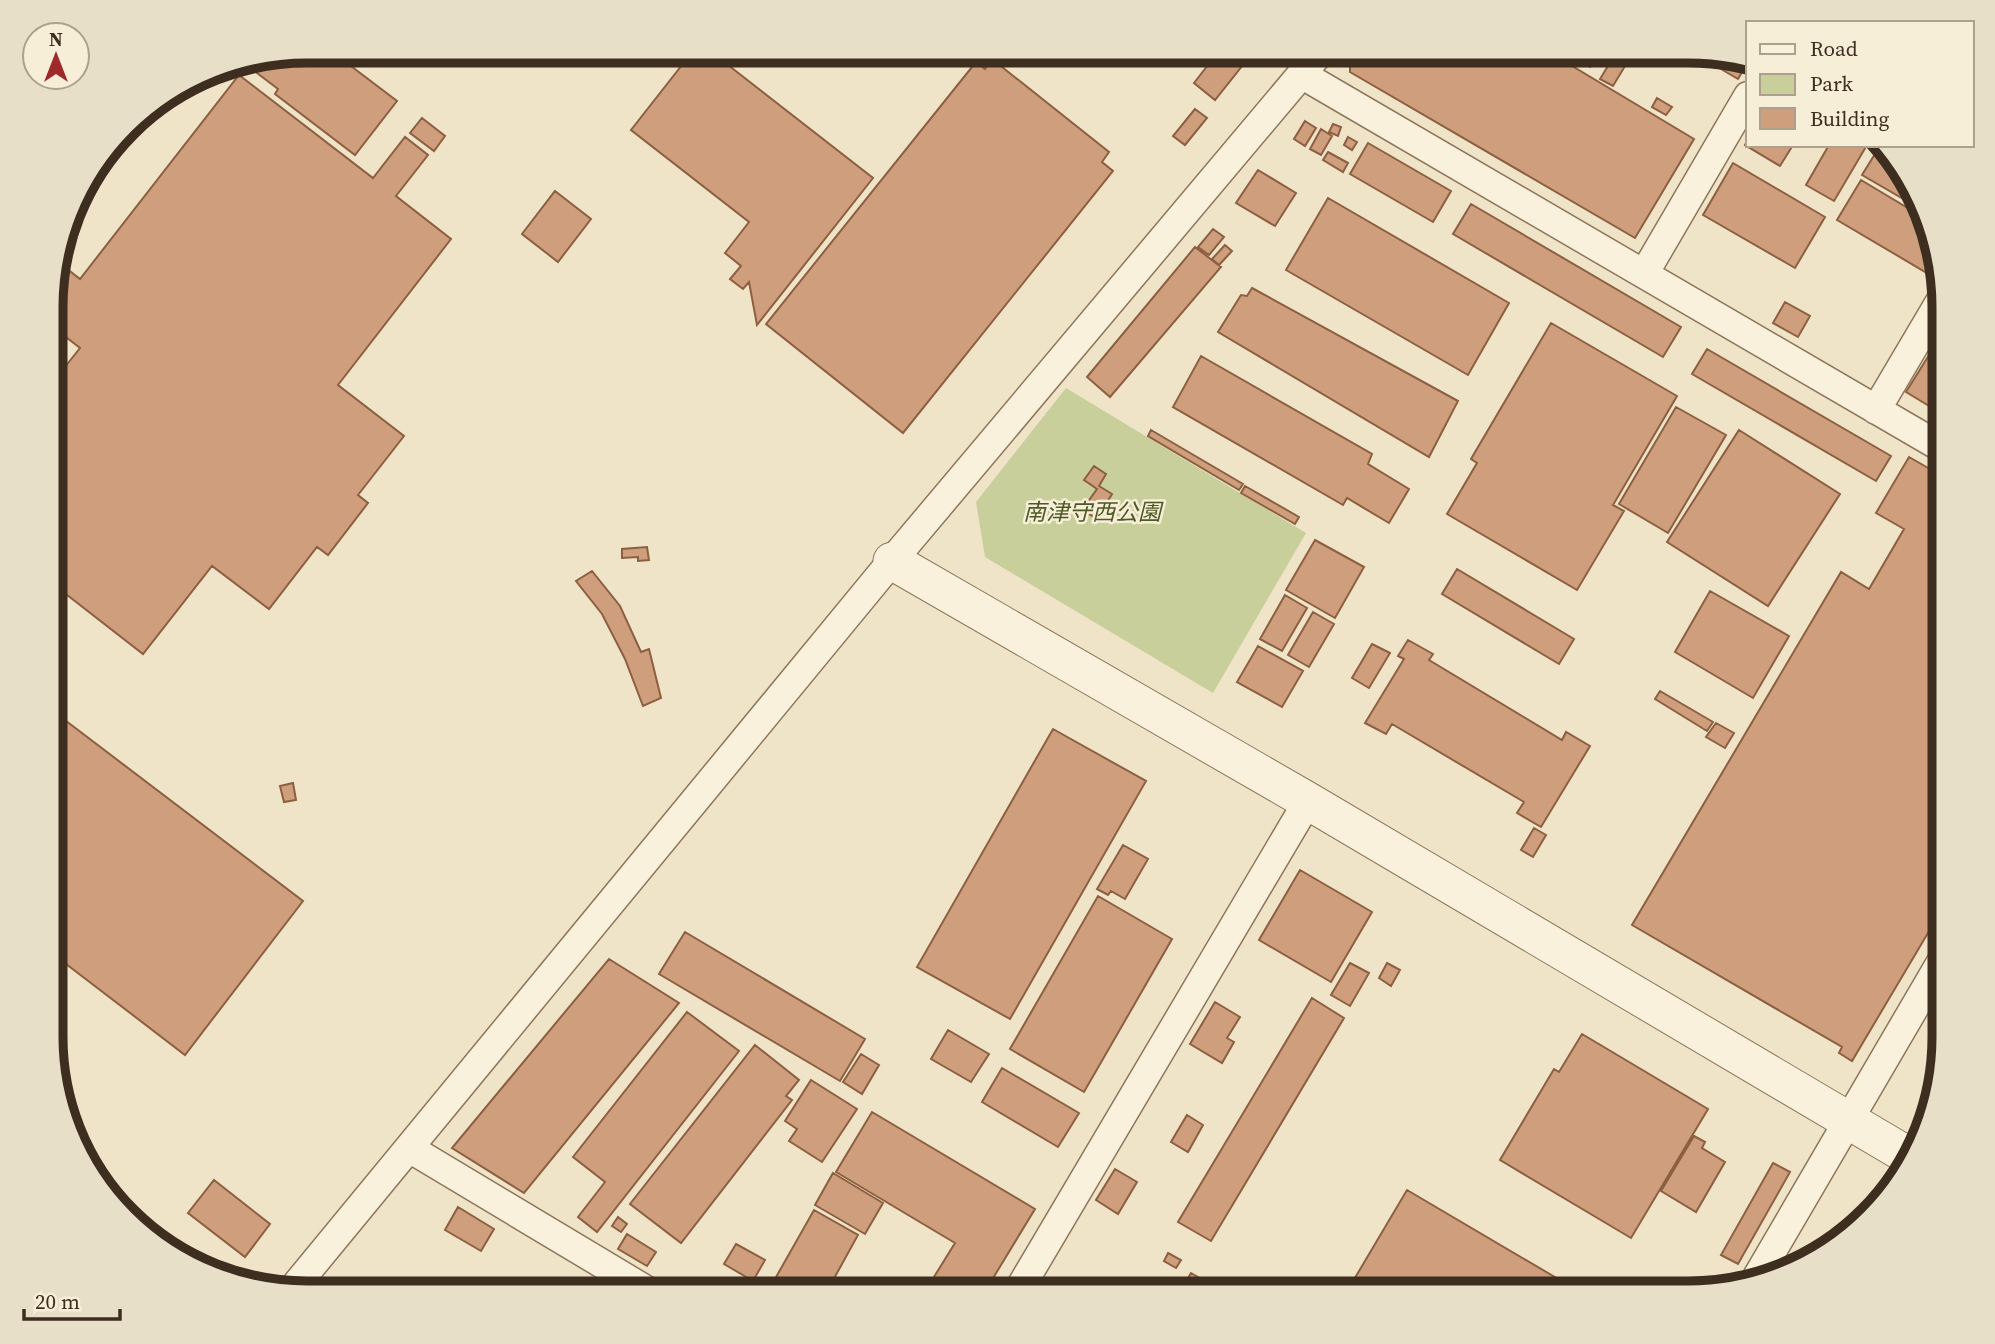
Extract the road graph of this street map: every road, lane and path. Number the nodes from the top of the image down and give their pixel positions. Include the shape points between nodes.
1 (1311, 63) edge
2 (1301, 74) junction
3 (1746, 99) edge
4 (1644, 274) junction
5 (1931, 317) edge
6 (1876, 410) junction
7 (1931, 442) edge
8 (892, 561) junction
9 (1308, 801) junction
10 (1931, 979) edge
11 (1848, 1120) junction
12 (409, 1148) junction
13 (1903, 1152) edge
14 (1760, 1270) edge
15 (1024, 1280) edge
16 (300, 1281) edge
17 (631, 1281) edge

1 - 2 street
2 - 4 street
2 - 8 street
3 - 4 street
4 - 6 street
5 - 6 street
6 - 7 street
8 - 9 street
8 - 12 street
9 - 11 street
9 - 15 street
10 - 11 street
11 - 13 street
11 - 14 street
12 - 16 street
12 - 17 street

